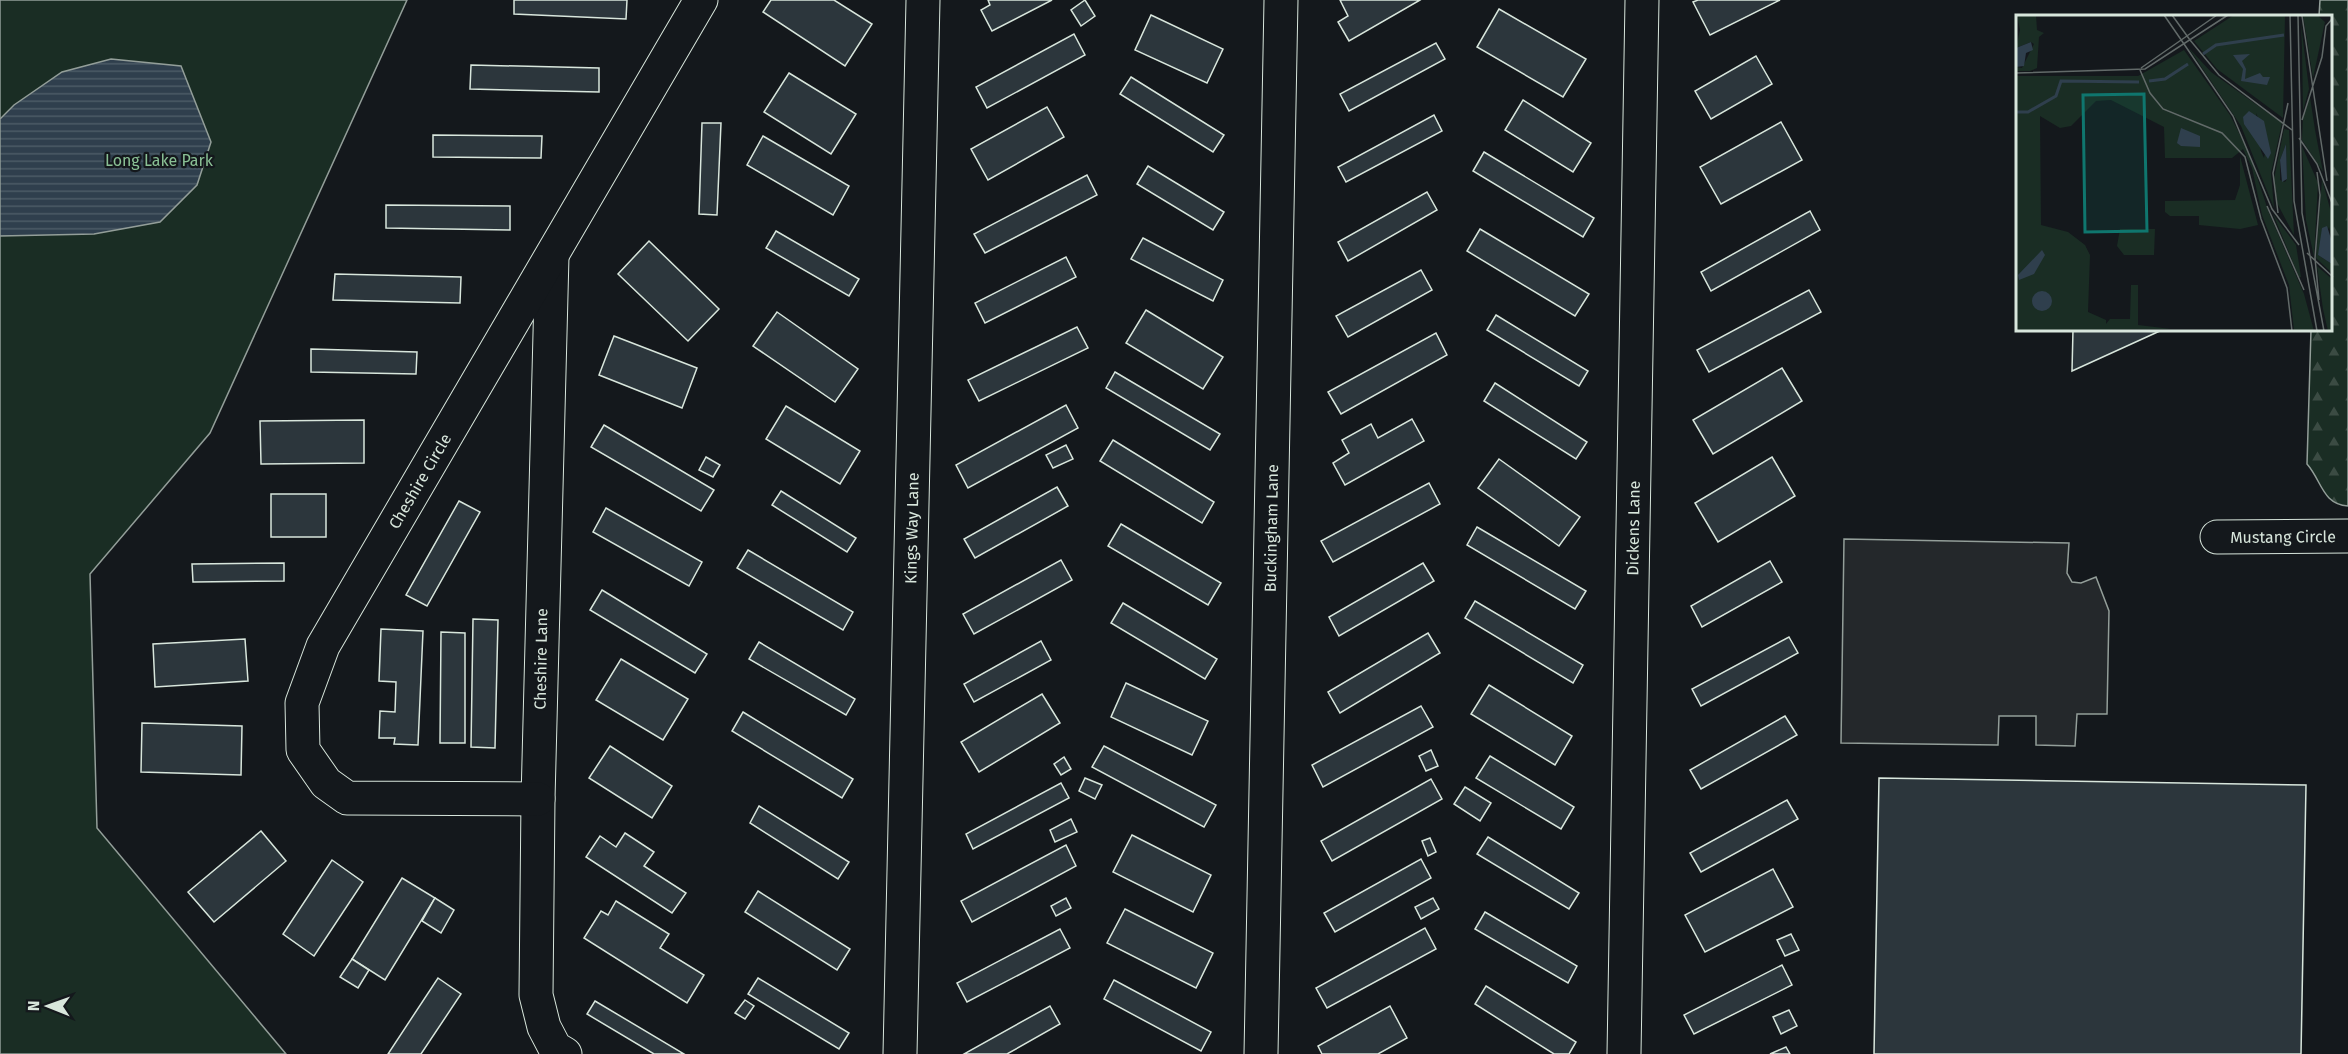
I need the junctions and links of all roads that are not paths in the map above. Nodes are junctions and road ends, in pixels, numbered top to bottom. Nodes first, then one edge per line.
1 (701, 0) edge
2 (923, 0) edge
3 (1281, 0) edge
4 (1642, 0) edge
5 (552, 255) junction
6 (2348, 536) edge
7 (2217, 537) dead end
8 (538, 799) junction
9 (565, 1054) edge
10 (900, 1054) edge
11 (1261, 1054) edge
12 (1623, 1054) edge

1 - 5 street, Cheshire Circle
2 - 10 street, Kings Way Lane
3 - 11 street, Buckingham Lane
4 - 12 street, Dickens Lane
5 - 8 street, Cheshire Lane
5 - 8 street, Cheshire Circle
6 - 7 street, Mustang Circle
8 - 9 street, Cheshire Lane

